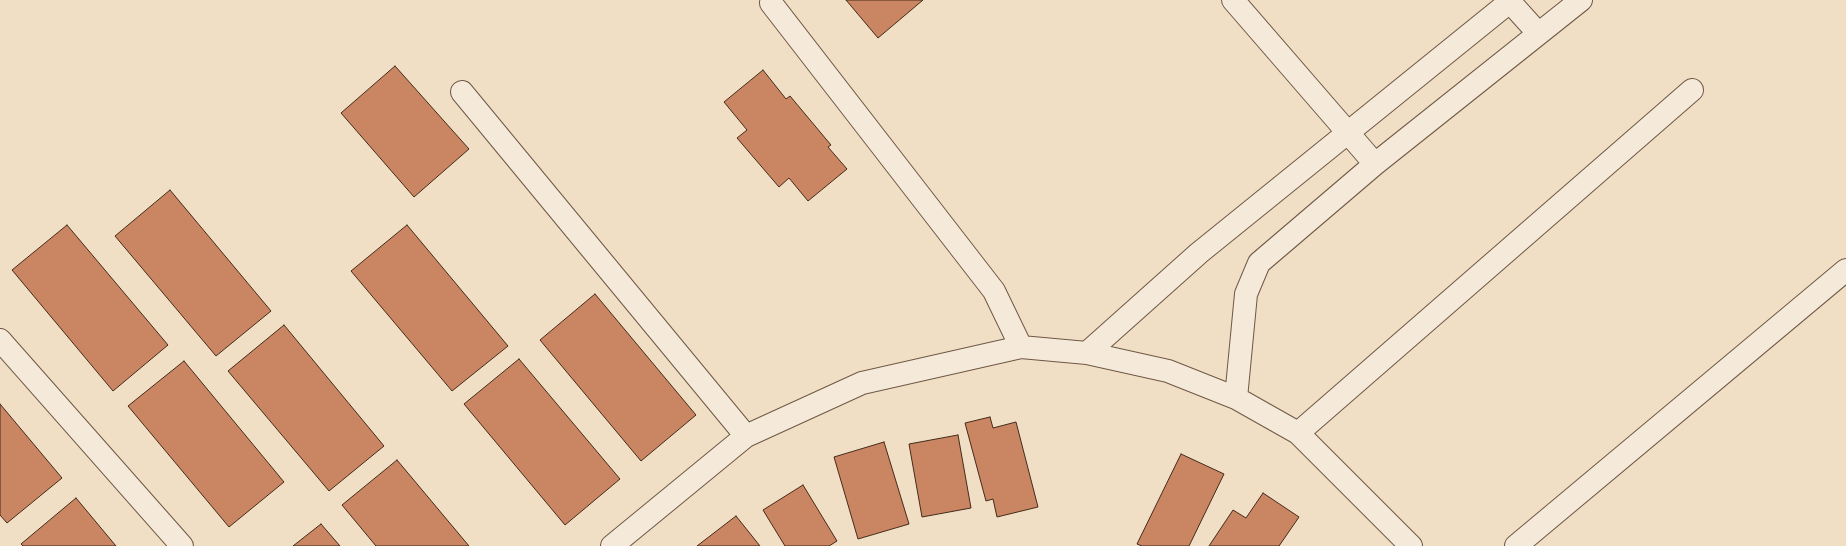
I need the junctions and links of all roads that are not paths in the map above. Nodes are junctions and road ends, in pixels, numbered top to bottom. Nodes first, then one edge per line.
1 (1233, 0) edge
2 (1581, 0) edge
3 (1511, 1) edge
4 (772, 3) dead end
5 (1538, 33) junction
6 (1692, 90) dead end
7 (462, 92) dead end
8 (1349, 133) junction
9 (1375, 164) junction
10 (1846, 270) edge
11 (0, 340) edge
12 (1021, 347) junction
13 (1087, 353) junction
14 (1236, 398) junction
15 (1298, 433) junction
16 (746, 436) junction
17 (182, 546) edge
18 (612, 546) edge
19 (1411, 546) edge
20 (1516, 546) edge

1 - 8 street
2 - 5 street
3 - 5 street
3 - 8 street
4 - 12 street
5 - 9 street
6 - 15 street
7 - 16 street
8 - 9 street
8 - 13 street
9 - 14 street
10 - 20 street
11 - 17 street
12 - 13 street
12 - 16 street
13 - 14 street
14 - 15 street
15 - 19 street
16 - 18 street

